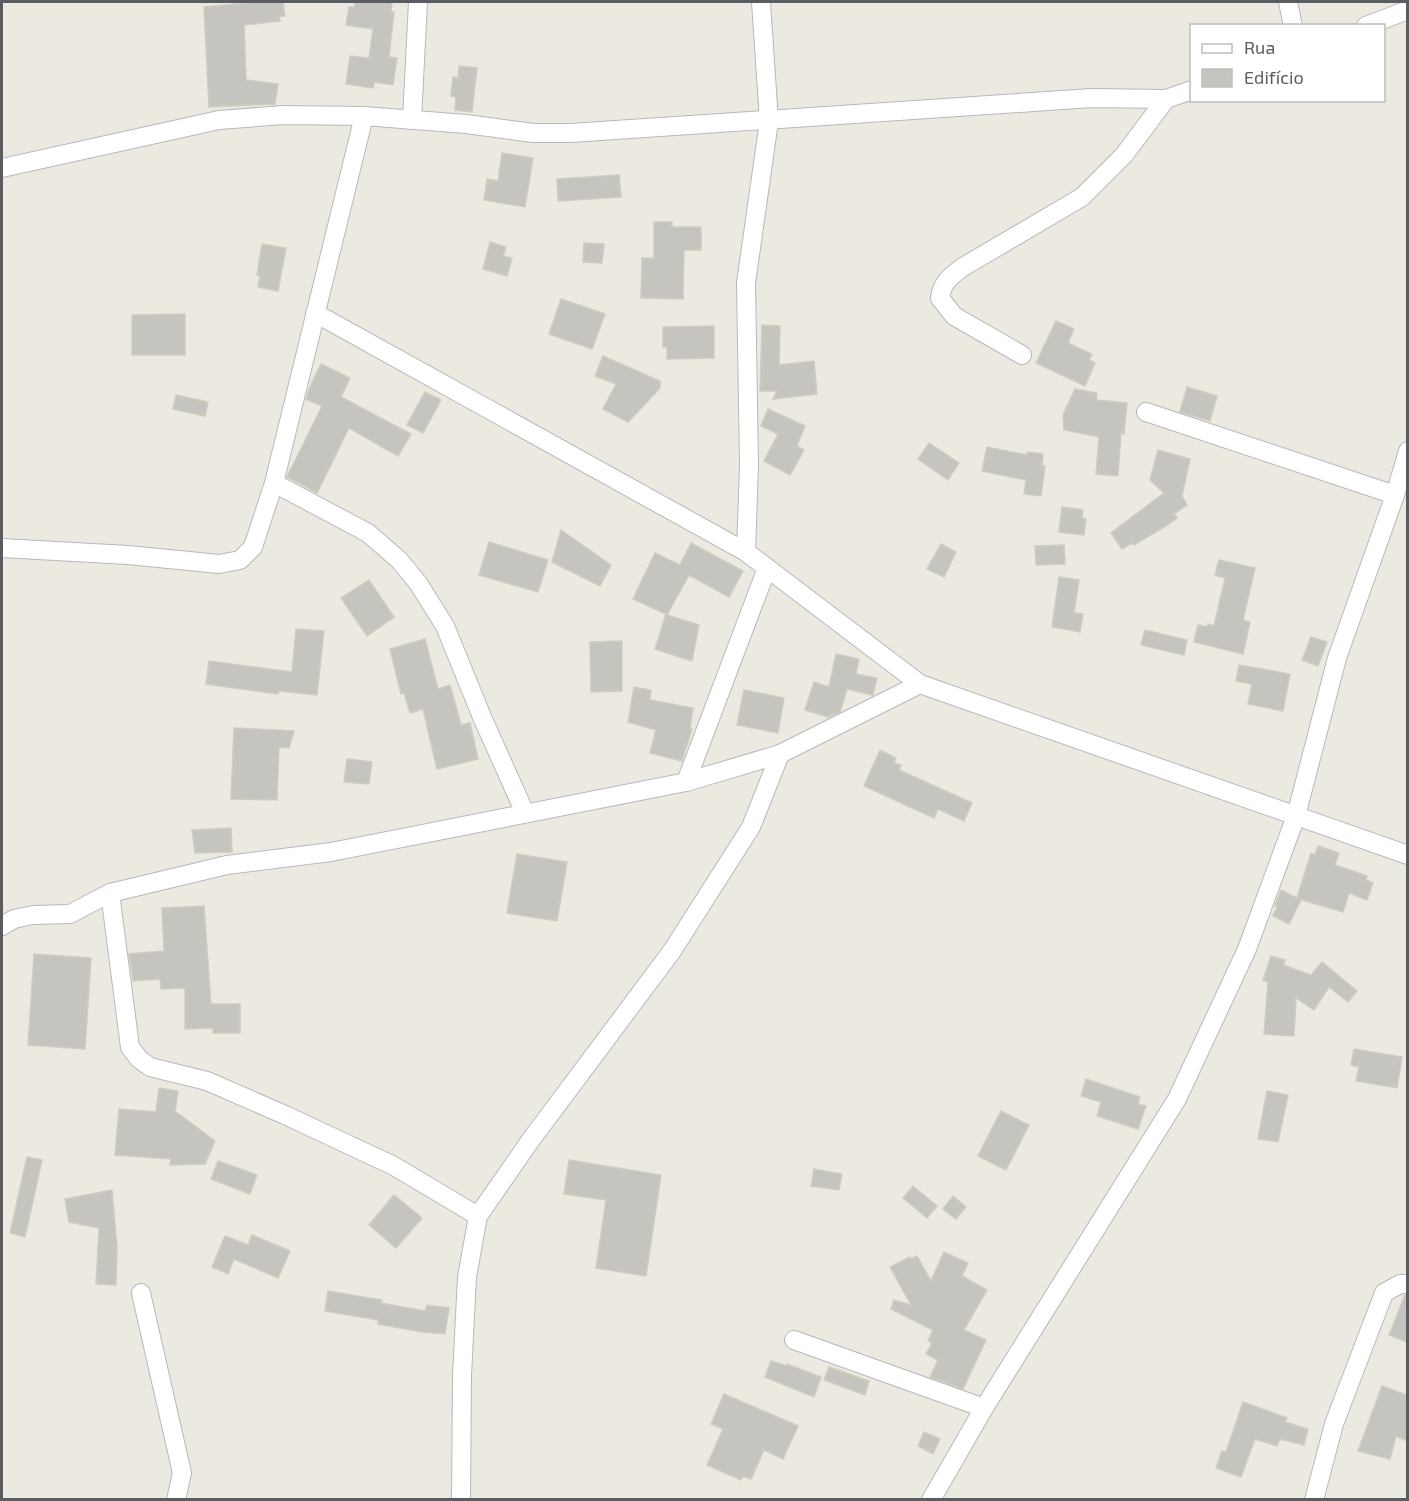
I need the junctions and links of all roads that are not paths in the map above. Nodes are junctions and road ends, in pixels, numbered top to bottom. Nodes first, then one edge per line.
1 (418, 2) edge
2 (761, 2) edge
3 (1288, 2) edge
4 (1407, 10) edge
5 (1293, 24) edge
6 (1371, 24) edge
7 (1190, 90) edge
8 (1166, 99) junction
9 (364, 116) junction
10 (412, 120) junction
11 (769, 121) junction
12 (2, 168) edge
13 (315, 313) junction
14 (1022, 355) dead end
15 (1146, 412) dead end
16 (1407, 451) edge
17 (274, 483) junction
18 (1395, 495) junction
19 (2, 548) edge
20 (746, 552) junction
21 (767, 568) junction
22 (920, 684) junction
23 (780, 754) junction
24 (686, 782) junction
25 (525, 813) junction
26 (1296, 816) junction
27 (1407, 855) edge
28 (110, 893) junction
29 (2, 926) edge
30 (478, 1216) junction
31 (1407, 1284) edge
32 (141, 1293) dead end
33 (794, 1340) dead end
34 (984, 1408) junction
35 (176, 1500) edge
36 (461, 1500) edge
37 (931, 1500) edge
38 (1314, 1500) edge

1 - 10 street
2 - 11 street
3 - 5 street
4 - 6 street
7 - 8 street
8 - 11 street
8 - 14 street
9 - 10 street
9 - 12 street
9 - 13 street
10 - 11 street
11 - 20 street
13 - 17 street
13 - 20 street
15 - 18 street
16 - 18 street
17 - 19 street
17 - 25 street
18 - 26 street
20 - 21 street
21 - 22 street
21 - 24 street
22 - 23 street
22 - 26 street
23 - 24 street
23 - 30 street
24 - 25 street
25 - 28 street
26 - 27 street
26 - 34 street
28 - 29 street
28 - 30 street
30 - 36 street
31 - 38 street
32 - 35 street
33 - 34 street
34 - 37 street

